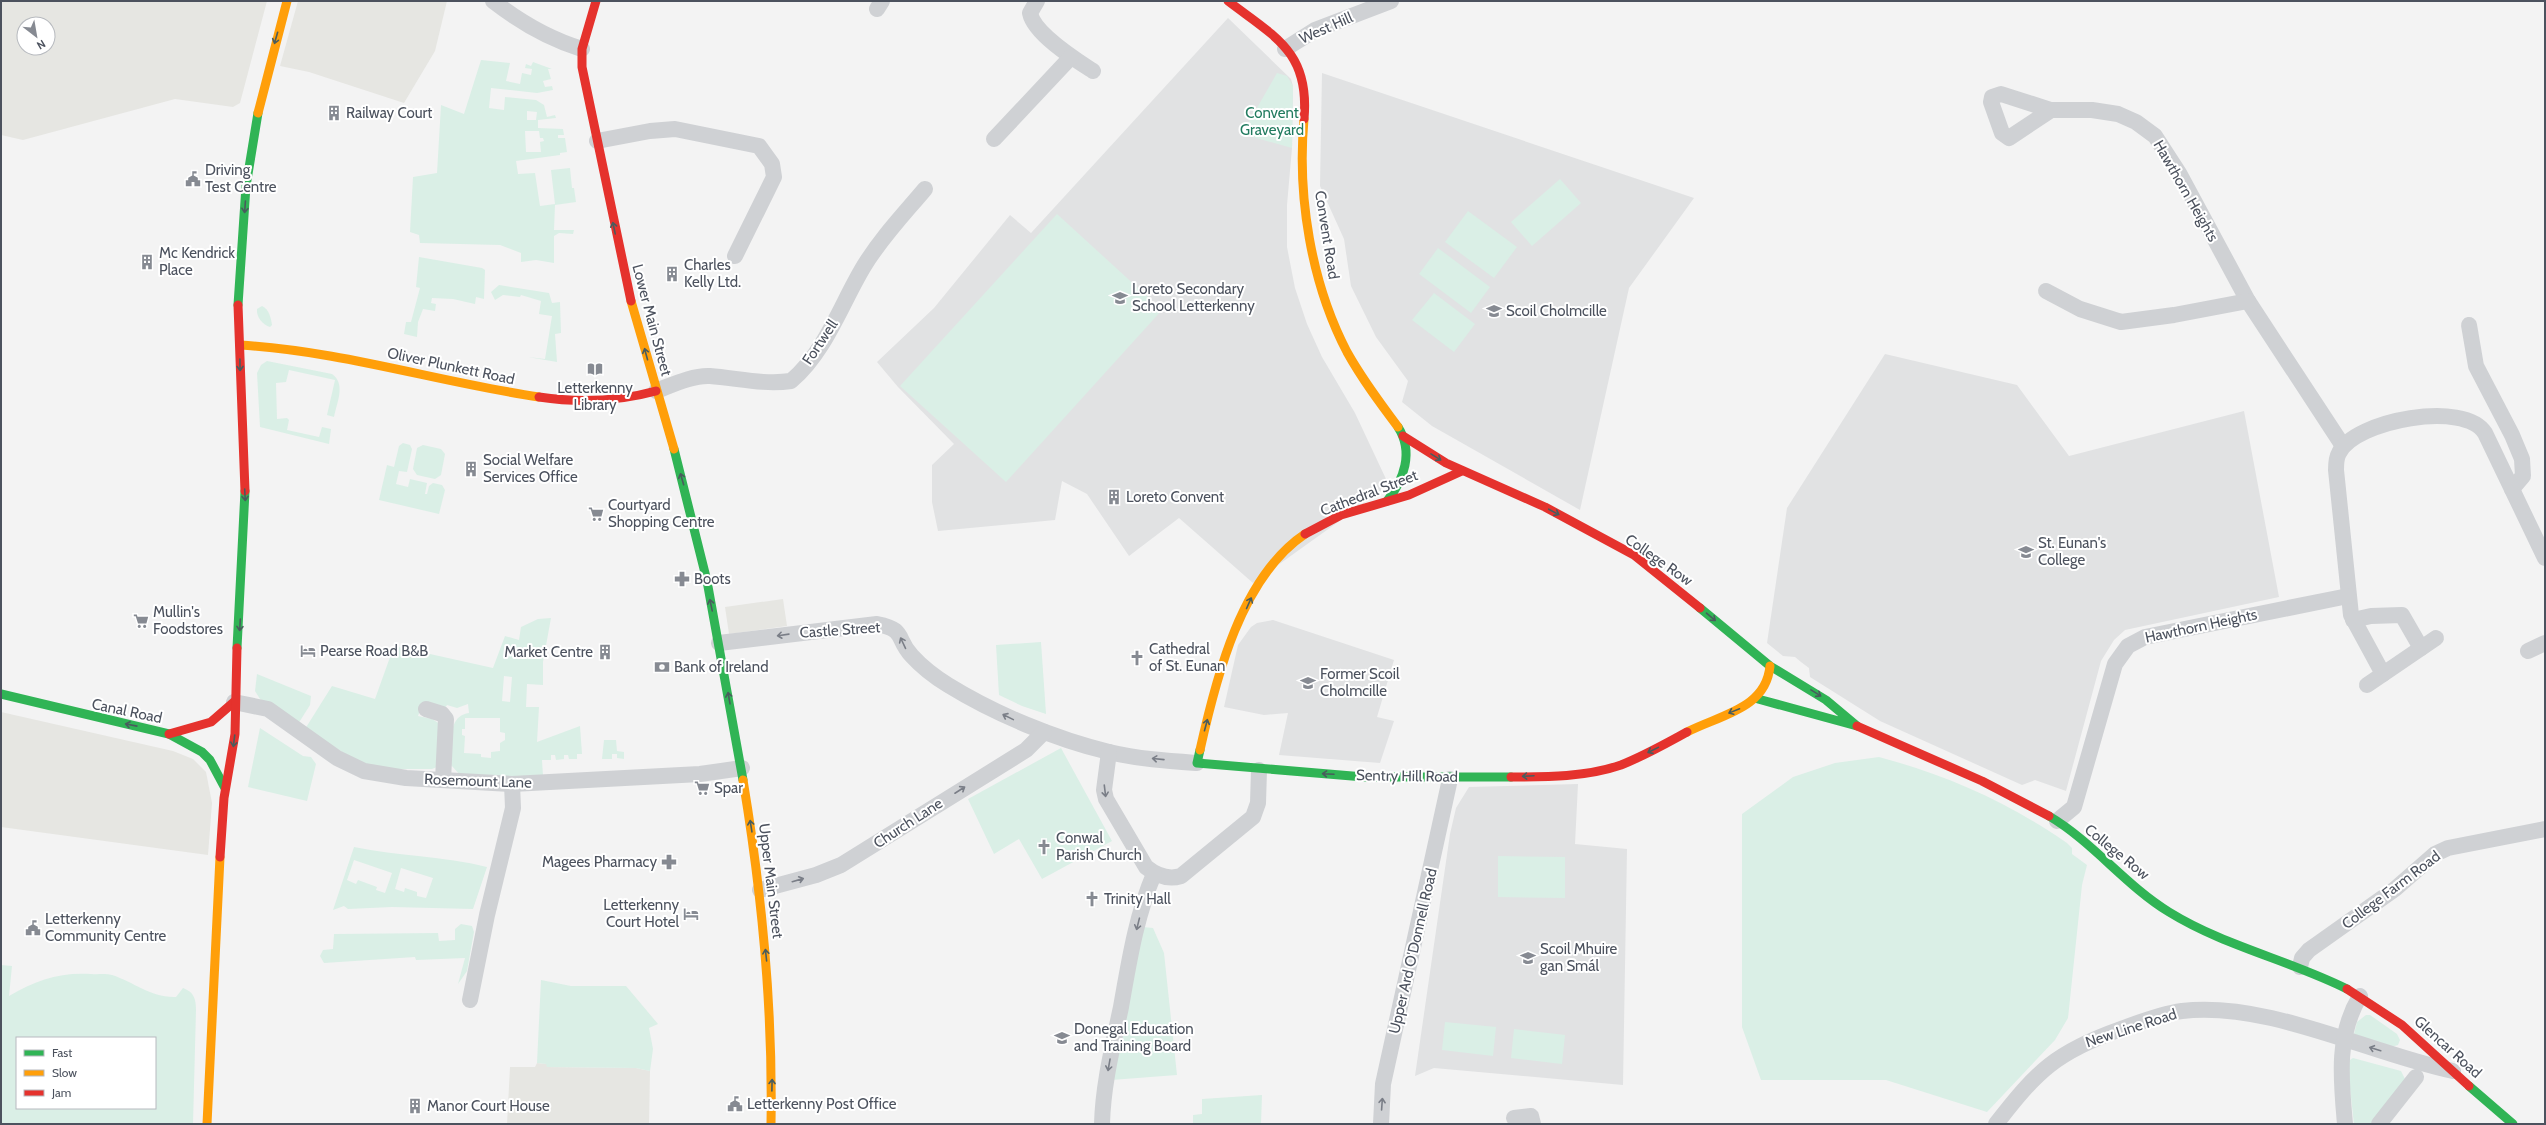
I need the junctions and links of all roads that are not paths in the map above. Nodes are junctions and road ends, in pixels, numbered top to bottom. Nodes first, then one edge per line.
1 (287, 1) edge
2 (493, 1) edge
3 (596, 1) edge
4 (1037, 1) edge
5 (1228, 1) edge
6 (1391, 1) edge
7 (582, 49) junction
8 (1285, 49) junction
9 (1071, 57) junction
10 (1093, 72) dead end
11 (2051, 110) dead end
12 (994, 139) dead end
13 (596, 141) junction
14 (925, 189) dead end
15 (735, 256) dead end
16 (2046, 291) dead end
17 (2248, 301) junction
18 (2469, 325) dead end
19 (240, 345) junction
20 (656, 391) junction
21 (1403, 436) junction
22 (2343, 446) junction
23 (1462, 470) junction
24 (2512, 489) junction
25 (1387, 501) junction
26 (2545, 558) edge
27 (2348, 596) junction
28 (2353, 620) junction
29 (2436, 638) dead end
30 (2545, 643) edge
31 (719, 644) junction
32 (2421, 648) junction
33 (2528, 651) dead end
34 (1770, 666) junction
35 (2383, 674) junction
36 (2366, 685) dead end
37 (1, 694) edge
38 (1758, 699) junction
39 (234, 702) junction
40 (426, 709) dead end
41 (1857, 726) junction
42 (1044, 732) junction
43 (169, 734) junction
44 (1109, 752) junction
45 (1196, 763) junction
46 (742, 768) junction
47 (1259, 770) junction
48 (1450, 779) junction
49 (443, 780) junction
50 (512, 784) junction
51 (225, 788) junction
52 (2057, 821) junction
53 (2545, 829) edge
54 (1154, 874) junction
55 (760, 890) junction
56 (2300, 967) junction
57 (2360, 996) junction
58 (470, 1000) dead end
59 (2415, 1035) junction
60 (2343, 1040) junction
61 (2404, 1058) junction
62 (2453, 1071) junction
63 (2416, 1077) dead end
64 (1514, 1118) dead end
65 (2511, 1123) edge
66 (208, 1124) edge
67 (771, 1124) edge
68 (1102, 1124) edge
69 (1381, 1124) edge
70 (1533, 1124) edge
71 (1996, 1124) edge
72 (2345, 1124) edge
73 (2379, 1124) edge

1 -> 19 street
2 - 7 street
3 - 7 street, Lower Main Street
4 - 9 street
5 - 8 street, Convent Road
6 - 8 street, West Hill
7 - 13 street, Lower Main Street
8 - 21 street, Convent Road
9 - 10 street
9 - 12 street
11 - 17 street, Hawthorn Heights
13 - 15 street
20 -> 13 street, Lower Main Street
14 - 20 street, Fortwell
16 - 17 street
17 - 22 street, Hawthorn Heights
18 - 24 street
19 - 20 street, Oliver Plunkett Road
19 -> 39 street
31 -> 20 street, Lower Main Street
21 -> 23 street, College Row
21 - 25 street
22 - 24 street
22 - 27 street
23 - 25 street, Cathedral Street
23 -> 34 street, College Row
24 - 26 street
45 -> 25 street, Cathedral Street
27 - 28 street
27 - 52 street, Hawthorn Heights
28 - 32 street
28 - 35 street
29 - 32 street
30 - 33 street
42 -> 31 street, Castle Street
46 -> 31 street, Upper Main Street
32 - 35 street
34 - 38 street
34 -> 41 street, College Row
35 - 36 street
43 -> 37 street, Canal Road
38 - 41 street, College Row
38 -> 48 street, Sentry Hill Road
39 - 43 street
39 - 49 street, Rosemount Lane
39 -> 51 street
40 - 49 street
41 - 52 street, College Row
42 - 44 street, Sentry Hill Road
55 -> 42 street, Church Lane
43 - 51 street, Canal Road
45 -> 44 street, Sentry Hill Road
44 -> 54 street
45 - 47 street, Sentry Hill Road
46 - 50 street, Rosemount Lane
55 -> 46 street, Upper Main Street
48 -> 47 street, Sentry Hill Road
47 - 54 street
69 -> 48 street, Upper Ard O'Donnell Road
49 - 50 street, Rosemount Lane
50 - 58 street
51 - 66 street
52 - 56 street, College Row
53 - 56 street, College Farm Road
54 -> 68 street
67 -> 55 street, Upper Main Street
56 - 57 street, College Row
57 - 59 street, Glencar Road
57 - 60 street
59 - 61 street
59 - 62 street, Glencar Road
61 -> 60 street, New Line Road
60 - 71 street, New Line Road
60 - 72 street
61 - 62 street, New Line Road
62 - 65 street, Glencar Road
63 - 73 street
64 - 70 street

